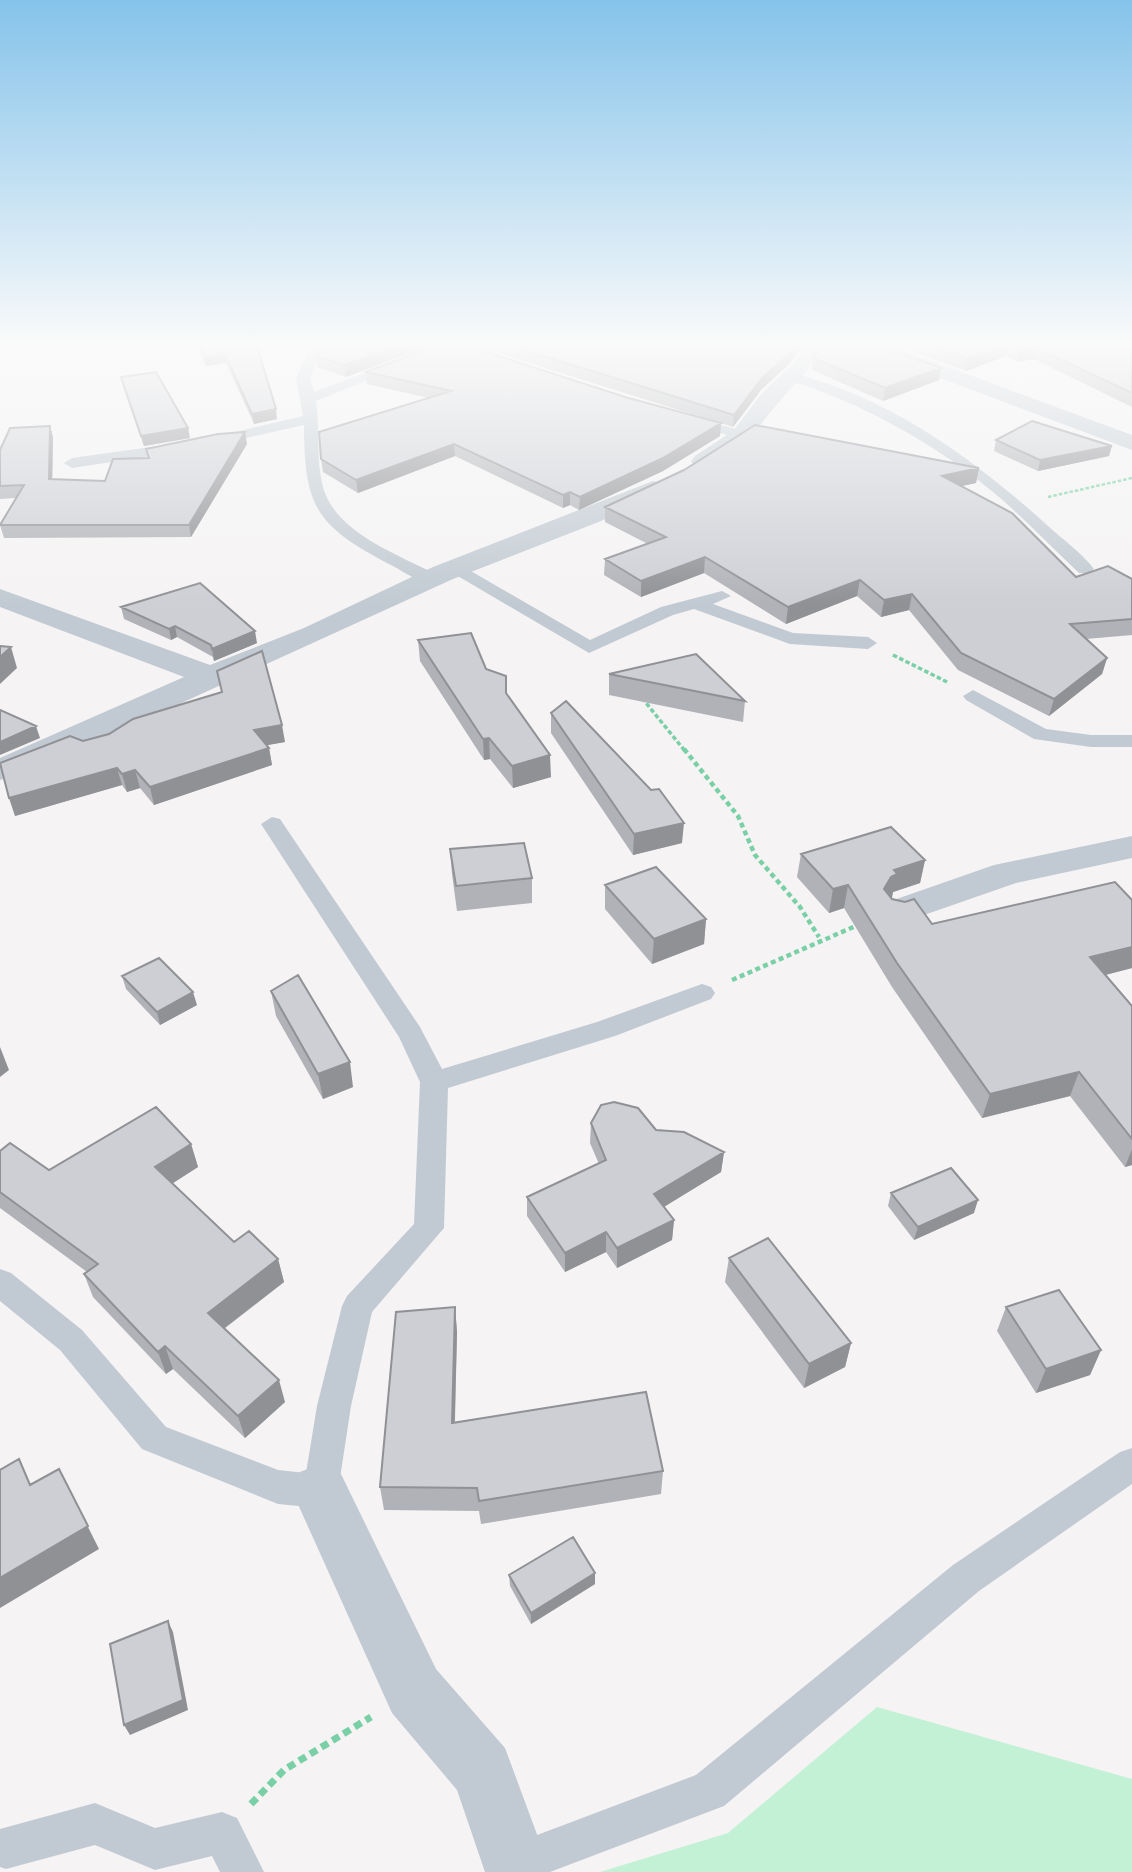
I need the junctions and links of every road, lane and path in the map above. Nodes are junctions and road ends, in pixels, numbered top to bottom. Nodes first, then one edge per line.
1 (260, 430) edge
2 (311, 430) edge
3 (725, 430) edge
4 (746, 430) edge
5 (911, 430) edge
6 (1098, 430) edge
7 (742, 435) junction
8 (1132, 443) edge
9 (72, 463) dead end
10 (1132, 478) edge
11 (1019, 506) junction
12 (457, 568) junction
13 (1085, 569) dead end
14 (431, 579) junction
15 (722, 596) dead end
16 (0, 597) edge
17 (695, 603) junction
18 (868, 643) joint
19 (210, 676) junction
20 (973, 696) joint
21 (641, 698) edge
22 (1132, 741) edge
23 (0, 770) edge
24 (272, 824) dead end
25 (1132, 847) edge
26 (901, 911) joint
27 (819, 937) junction
28 (702, 993) joint
29 (434, 1082) junction
30 (0, 1282) edge
31 (1132, 1464) edge
32 (320, 1491) junction
33 (414, 1691) junction
34 (222, 1833) junction
35 (6, 1847) dead end
36 (512, 1868) edge
37 (243, 1872) edge

1 - 9 lane
2 - 14 lane
3 - 7 lane
4 - 7 street
5 - 11 lane
6 - 8 street
7 - 12 street
10 - 11 path
11 - 13 lane
12 - 14 street
12 - 17 lane
14 - 19 street
15 - 17 lane
16 - 19 street
17 - 18 lane
18 - 20 path
19 - 23 street
20 - 22 lane
21 - 27 path
24 - 29 lane
25 - 26 street
26 - 27 path
27 - 28 path
28 - 29 lane
29 - 32 lane
30 - 32 lane
31 - 36 lane
32 - 33 street
33 - 34 path
33 - 36 street
34 - 35 lane
34 - 37 lane

